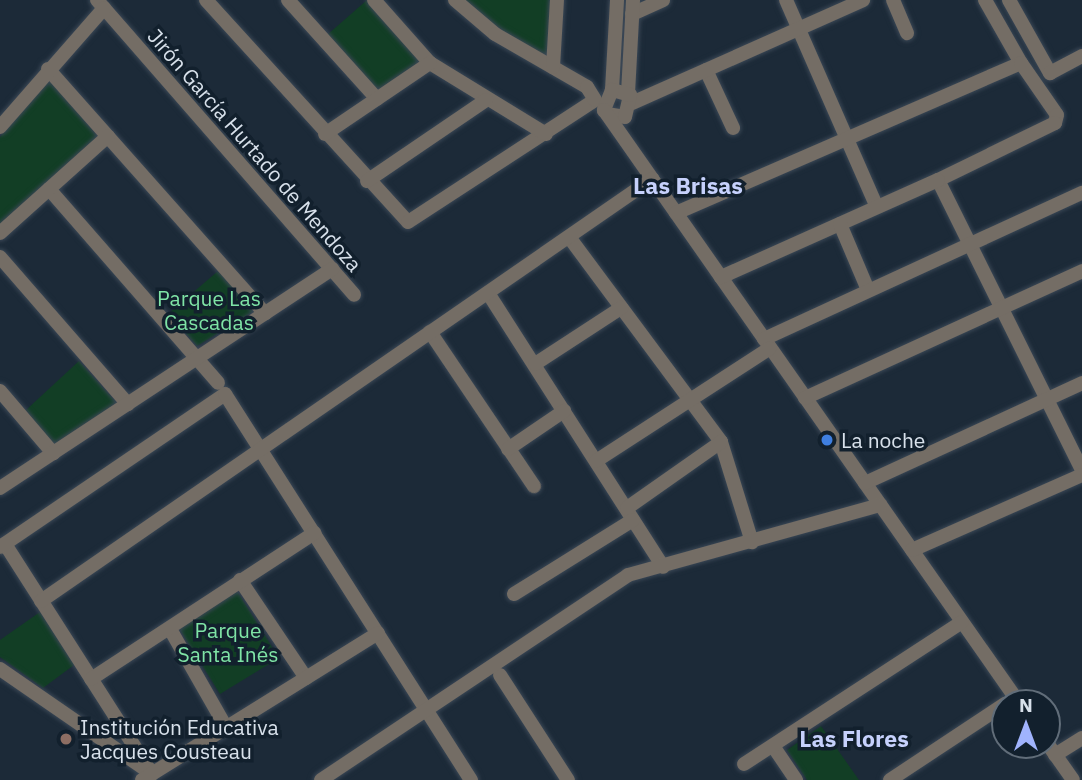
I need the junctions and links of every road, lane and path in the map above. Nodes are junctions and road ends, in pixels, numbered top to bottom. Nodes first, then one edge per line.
1 (206, 0) edge
2 (288, 0) edge
3 (374, 0) edge
4 (455, 0) edge
5 (557, 0) edge
6 (617, 0) edge
7 (663, 0) edge
8 (786, 0) edge
9 (863, 0) edge
10 (893, 0) edge
11 (985, 0) edge
12 (1009, 0) edge
13 (101, 4) edge
14 (633, 7) edge
15 (798, 28) junction
16 (907, 33) dead end
17 (1082, 56) edge
18 (430, 63) junction
19 (1021, 63) junction
20 (553, 67) junction
21 (48, 69) junction
22 (706, 70) junction
23 (377, 99) junction
24 (486, 100) junction
25 (604, 101) junction
26 (629, 104) junction
27 (0, 127) edge
28 (733, 128) dead end
29 (326, 134) junction
30 (546, 134) junction
31 (108, 136) junction
32 (846, 138) junction
33 (625, 141) junction
34 (652, 179) junction
35 (937, 180) junction
36 (367, 181) junction
37 (49, 189) junction
38 (1082, 193) edge
39 (877, 207) junction
40 (676, 214) junction
41 (840, 224) junction
42 (0, 233) edge
43 (569, 237) junction
44 (970, 243) junction
45 (0, 257) edge
46 (332, 269) junction
47 (1082, 271) edge
48 (721, 277) junction
49 (868, 290) junction
50 (488, 293) junction
51 (354, 296) dead end
52 (621, 308) junction
53 (1002, 308) junction
54 (265, 313) junction
55 (430, 332) junction
56 (767, 343) junction
57 (197, 358) junction
58 (535, 364) junction
59 (218, 383) dead end
60 (1082, 383) edge
61 (0, 391) edge
62 (806, 398) junction
63 (1045, 399) junction
64 (689, 400) junction
65 (128, 404) junction
66 (564, 411) junction
67 (721, 442) junction
68 (261, 449) junction
69 (508, 449) junction
70 (52, 453) junction
71 (596, 461) junction
72 (1082, 473) edge
73 (864, 483) junction
74 (534, 486) dead end
75 (0, 488) edge
76 (880, 505) junction
77 (630, 514) junction
78 (314, 533) junction
79 (752, 542) junction
80 (2, 545) edge
81 (912, 550) junction
82 (663, 567) junction
83 (240, 580) junction
84 (514, 594) dead end
85 (41, 601) junction
86 (962, 622) junction
87 (170, 629) junction
88 (378, 633) junction
89 (0, 669) edge
90 (500, 676) dead end
91 (306, 678) junction
92 (91, 679) junction
93 (1003, 689) edge
94 (425, 708) junction
95 (991, 715) edge
96 (226, 727) junction
97 (1082, 738) edge
98 (1061, 745) edge
99 (773, 746) junction
100 (1058, 759) edge
101 (744, 764) dead end
102 (147, 777) edge
103 (321, 780) edge
104 (471, 780) edge
105 (568, 780) edge
106 (796, 780) edge
107 (890, 780) edge
108 (1073, 780) edge

1 - 29 street
2 - 23 street
3 - 18 street
4 - 20 street
5 - 20 street
6 - 25 street
7 - 14 street
8 - 15 street
9 - 15 street
10 - 16 street
11 - 19 street
12 - 17 street
13 - 21 street
13 - 46 street, Jirón García Hurtado de Mendoza
14 - 26 street
15 - 22 street
15 - 32 street
18 - 23 street
18 - 24 street
19 - 32 street
19 - 35 street
20 - 25 street
21 - 27 street
21 - 31 street
22 - 26 street
22 - 28 street
23 - 29 street
24 - 30 street
24 - 36 street
25 - 26 street
25 - 26 street
25 - 30 street
25 - 33 street
26 - 33 street
29 - 36 street
30 - 36 street
31 - 37 street
31 - 54 street
32 - 39 street
32 - 40 street
33 - 34 street
34 - 40 street
34 - 43 street
35 - 39 street
35 - 44 street
37 - 42 street
37 - 57 street
38 - 44 street
39 - 41 street
40 - 48 street
41 - 48 street
41 - 49 street
43 - 50 street
43 - 52 street
44 - 49 street
44 - 53 street
45 - 65 street
46 - 51 street, Jirón García Hurtado de Mendoza
46 - 54 street
47 - 53 street
48 - 56 street
49 - 56 street
50 - 55 street
50 - 58 street
52 - 58 street
52 - 64 street
53 - 62 street
53 - 63 street
54 - 57 street
55 - 68 street
55 - 69 street
56 - 62 street
56 - 64 street
57 - 59 street
57 - 65 street
58 - 66 street
60 - 63 street
61 - 70 street
62 - 73 street
63 - 72 street
63 - 73 street
64 - 67 street
64 - 71 street
65 - 70 street
66 - 69 street
66 - 71 street
67 - 77 street
67 - 79 street
68 - 78 street
68 - 80 street
68 - 85 street
69 - 74 street
70 - 75 street
71 - 77 street
72 - 81 street
73 - 76 street
76 - 79 street
76 - 81 street
77 - 82 street
77 - 84 street
78 - 83 street
78 - 88 street
79 - 82 street
80 - 85 street
81 - 86 street
82 - 94 street
83 - 87 street
83 - 91 street
85 - 92 street
86 - 93 street
86 - 99 street
87 - 92 street
87 - 96 street
88 - 91 street
88 - 94 street
89 - 102 street
90 - 105 street
91 - 96 street
92 - 102 street
94 - 103 street
94 - 104 street
95 - 107 street
96 - 102 street
97 - 98 street
99 - 101 street
99 - 106 street
100 - 108 street

